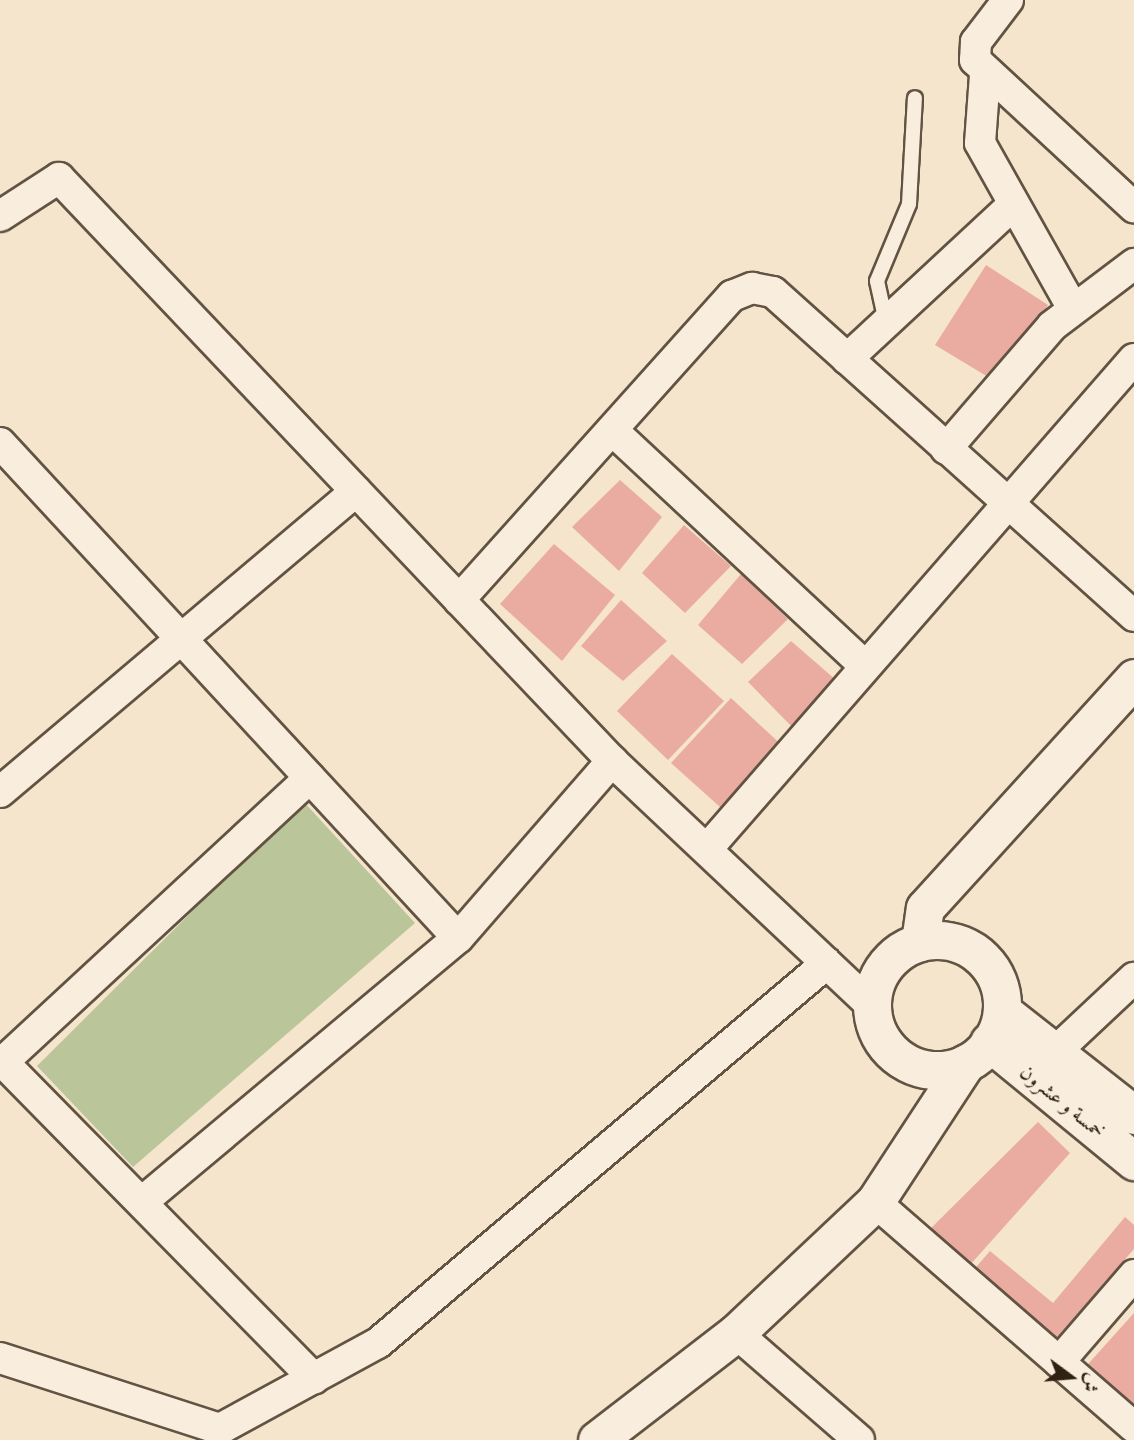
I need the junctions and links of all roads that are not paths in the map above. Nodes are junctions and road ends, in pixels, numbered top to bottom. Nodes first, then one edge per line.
1 (1008, 0) edge
2 (985, 75) junction
3 (915, 98) dead end
4 (1013, 205) junction
5 (1134, 207) edge
6 (0, 216) edge
7 (1134, 264) edge
8 (1073, 309) junction
9 (886, 322) junction
10 (846, 359) junction
11 (1134, 359) edge
12 (612, 430) junction
13 (946, 449) junction
14 (5, 455) edge
15 (356, 491) junction
16 (1008, 504) junction
17 (460, 600) junction
18 (1134, 616) edge
19 (183, 640) junction
20 (865, 666) junction
21 (1134, 678) edge
22 (612, 761) junction
23 (310, 778) junction
24 (0, 792) edge
25 (707, 849) junction
26 (458, 937) junction
27 (920, 942) junction
28 (827, 963) junction
29 (1134, 978) edge
30 (872, 1006) junction
31 (986, 1039) junction
32 (1054, 1053) junction
33 (1, 1060) edge
34 (1134, 1115) edge
35 (1134, 1161) edge
36 (142, 1202) junction
37 (875, 1202) junction
38 (1134, 1275) edge
39 (736, 1334) junction
40 (0, 1358) edge
41 (1059, 1362) junction
42 (314, 1378) junction
43 (1134, 1427) edge
44 (597, 1440) edge
45 (859, 1440) edge

1 - 2 street
2 - 4 street
2 - 5 street
3 - 9 lane
4 - 8 street
4 - 9 street
6 - 15 street
7 - 8 street
8 - 13 street
9 - 10 street
10 - 12 street
10 - 13 street
11 - 16 street
12 - 17 street
12 - 20 street
13 - 16 street
14 - 19 street
15 - 17 street
15 - 19 street
16 - 18 street
16 - 20 street
17 - 22 street
19 - 23 street
19 - 24 street
20 - 25 street
21 - 27 street
22 - 25 street
22 - 26 street
23 - 26 street
23 - 33 street
25 - 28 street
26 - 36 street
27 - 30 street
27 - 31 street
28 - 30 street
28 - 42 street
29 - 32 street
30 - 31 street
31 - 32 street, خمسة و عشرون
31 - 35 street, خمسة و عشرون
31 - 37 street
32 - 34 street, خمسة و عشرون
33 - 36 street
36 - 42 street
37 - 39 street
37 - 41 street
38 - 41 street
39 - 44 street
39 - 45 street
40 - 42 street
41 - 43 street

